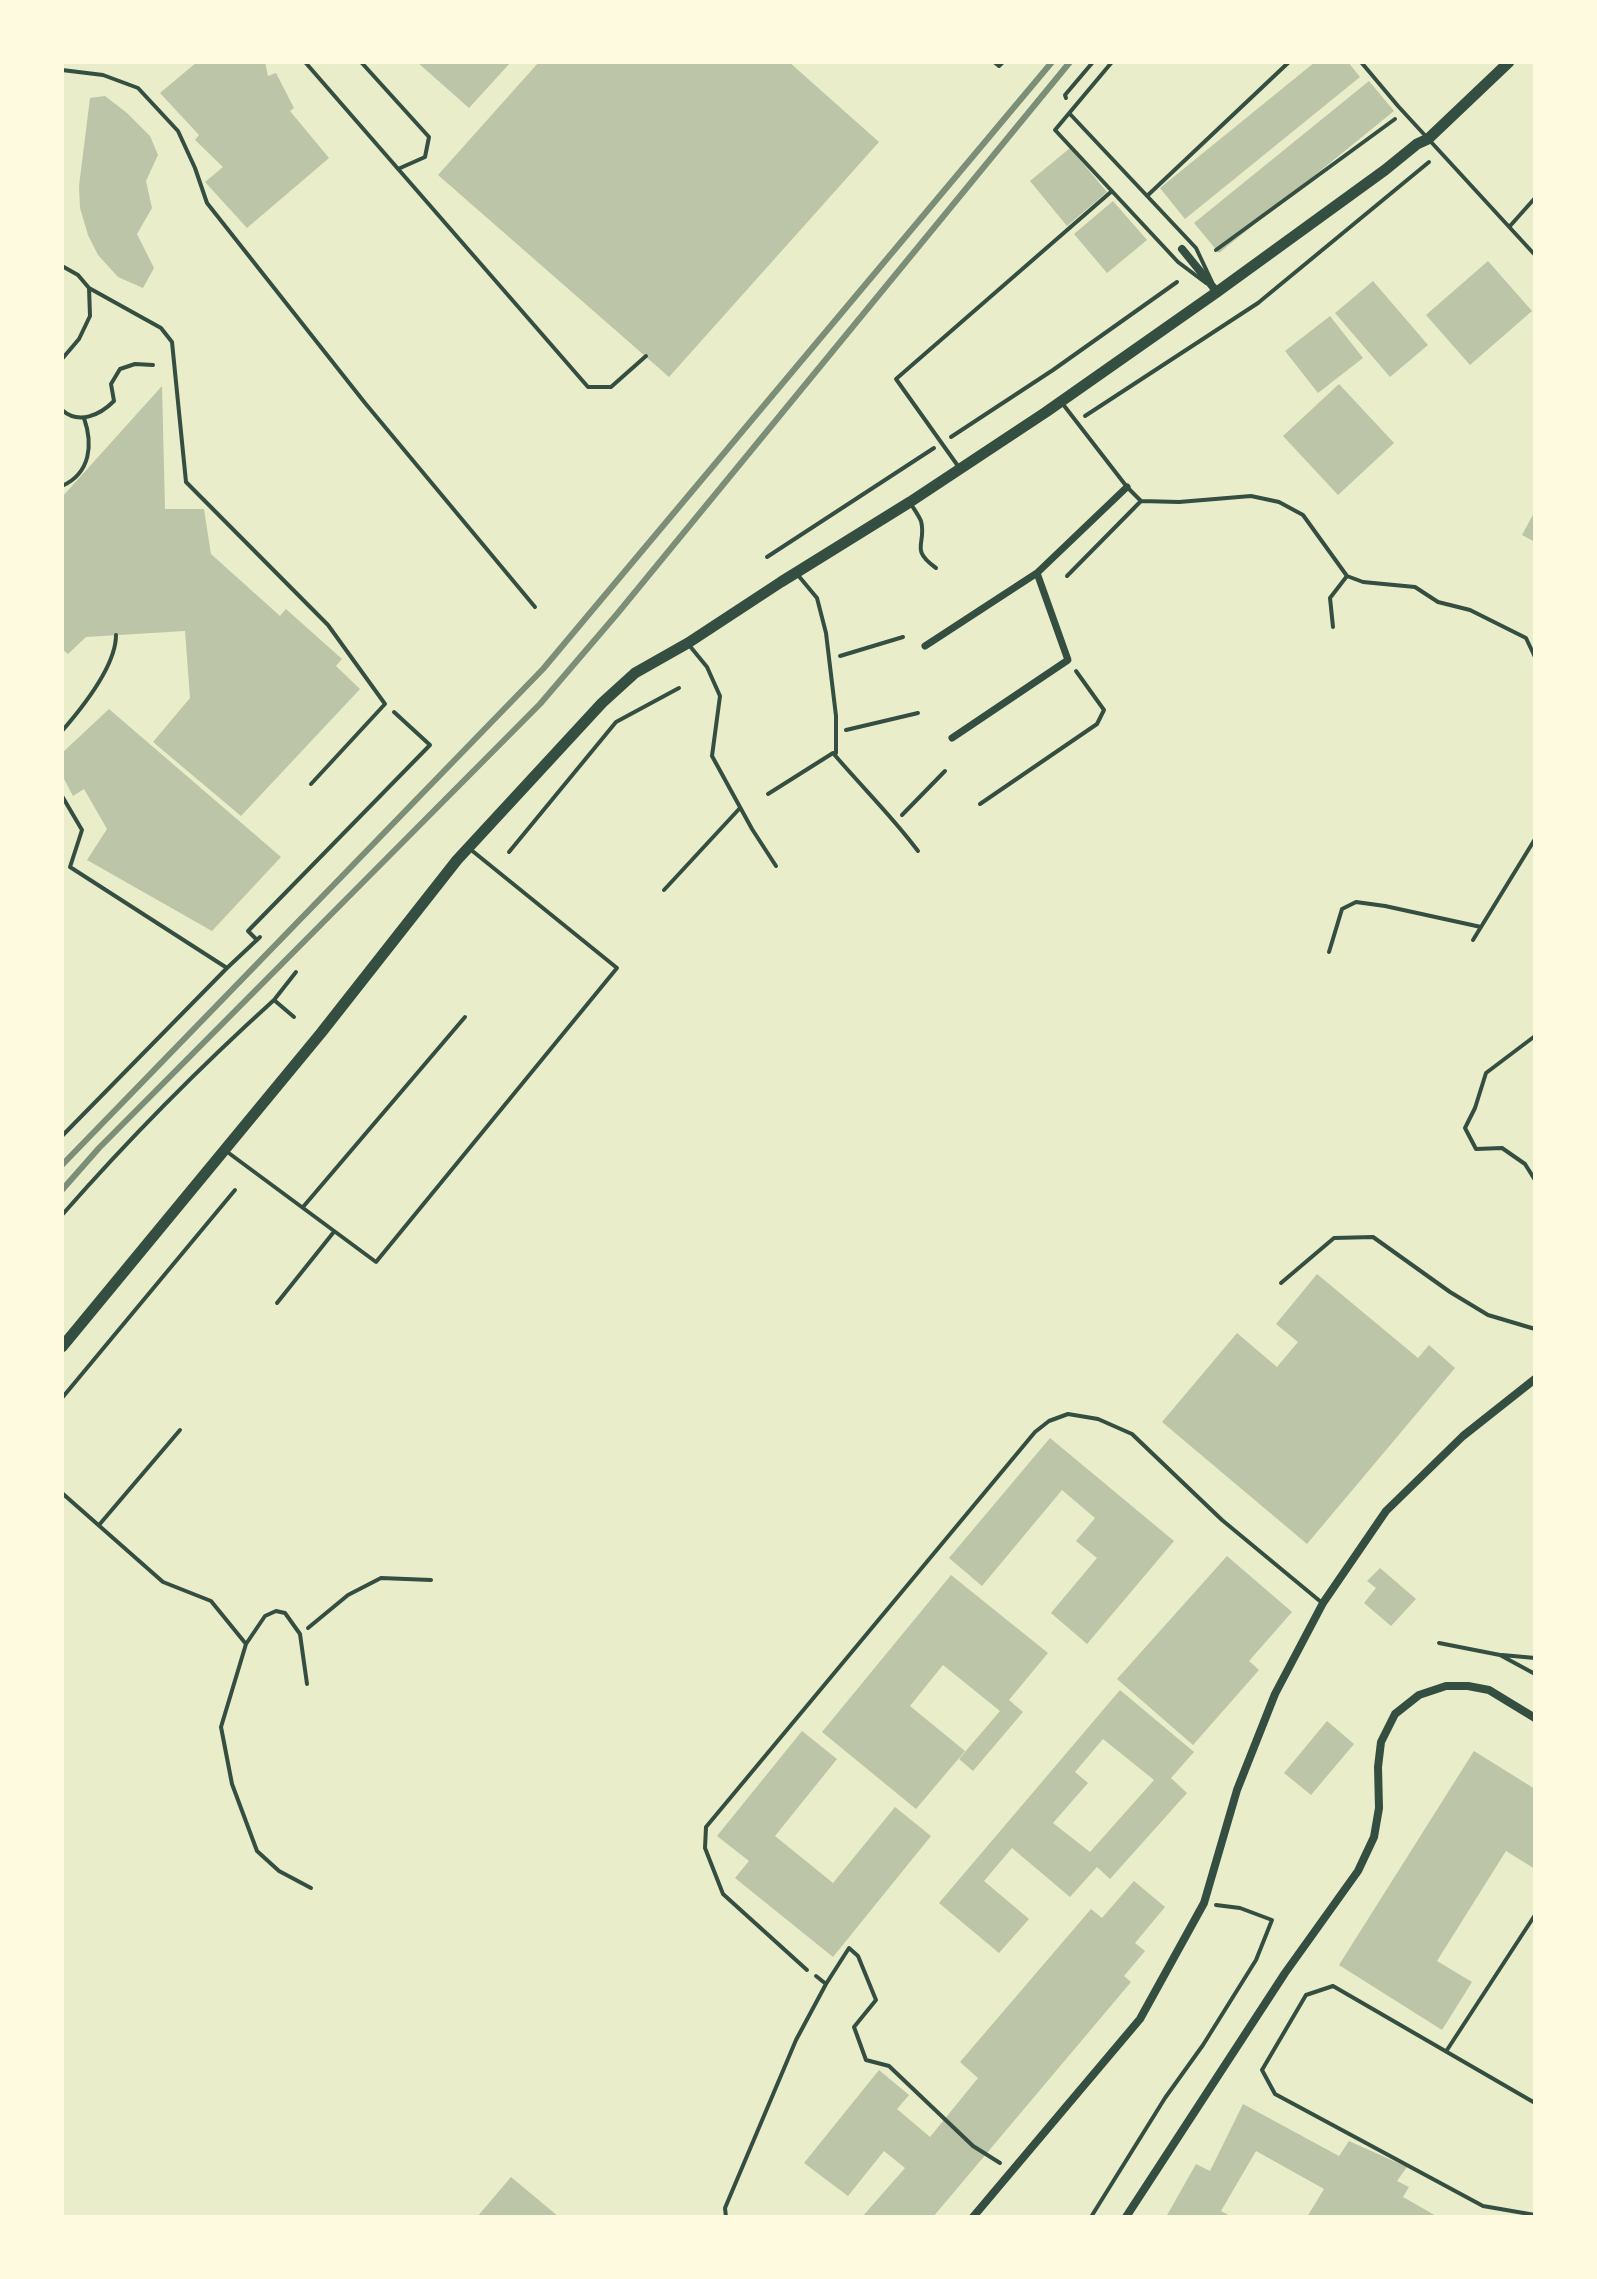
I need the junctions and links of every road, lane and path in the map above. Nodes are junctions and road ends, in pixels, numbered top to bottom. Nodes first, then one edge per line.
1 (305, 62) edge
2 (361, 62) edge
3 (994, 62) edge
4 (1003, 62) edge
5 (1093, 62) edge
6 (1112, 62) edge
7 (1289, 62) edge
8 (1361, 62) edge
9 (1509, 62) edge
10 (62, 70) edge
11 (1073, 86) dead end
12 (1070, 114) junction
13 (1400, 116) dead end
14 (1428, 139) junction
15 (1429, 162) dead end
16 (398, 169) junction
17 (1112, 191) junction
18 (1147, 196) junction
19 (1535, 198) edge
20 (1510, 227) junction
21 (1182, 249) dead end
22 (1216, 250) dead end
23 (1535, 255) edge
24 (62, 266) edge
25 (1177, 282) dead end
26 (89, 288) junction
27 (1217, 292) junction
28 (646, 356) dead end
29 (62, 359) edge
30 (153, 365) dead end
31 (1061, 401) junction
32 (62, 410) edge
33 (84, 418) junction
34 (1083, 418) dead end
35 (943, 442) junction
36 (959, 468) junction
37 (62, 486) edge
38 (1127, 487) junction
39 (1141, 501) junction
40 (910, 502) junction
41 (767, 557) dead end
42 (936, 568) dead end
43 (796, 572) junction
44 (1037, 573) junction
45 (1067, 576) dead end
46 (1347, 576) junction
47 (535, 607) dead end
48 (1333, 627) dead end
49 (116, 635) dead end
50 (903, 637) dead end
51 (688, 643) junction
52 (925, 646) dead end
53 (1535, 657) edge
54 (828, 659) junction
55 (1068, 660) junction
56 (679, 688) dead end
57 (385, 704) junction
58 (918, 713) dead end
59 (62, 731) edge
60 (835, 732) junction
61 (952, 738) dead end
62 (833, 753) junction
63 (945, 771) dead end
64 (311, 784) dead end
65 (768, 794) dead end
66 (62, 796) edge
67 (980, 804) dead end
68 (740, 808) junction
69 (895, 821) junction
70 (1535, 839) edge
71 (468, 848) junction
72 (918, 851) dead end
73 (509, 852) dead end
74 (776, 866) dead end
75 (664, 890) dead end
76 (1481, 927) junction
77 (1473, 940) dead end
78 (1329, 952) dead end
79 (227, 968) junction
80 (296, 972) dead end
81 (274, 1000) junction
82 (294, 1017) dead end
83 (465, 1017) dead end
84 (1535, 1036) edge
85 (62, 1136) edge
86 (224, 1149) junction
87 (1535, 1180) edge
88 (235, 1190) dead end
89 (303, 1207) junction
90 (62, 1215) edge
91 (334, 1232) junction
92 (1281, 1283) dead end
93 (277, 1303) dead end
94 (1535, 1329) edge
95 (62, 1347) edge
96 (1535, 1379) edge
97 (62, 1398) edge
98 (180, 1430) dead end
99 (62, 1493) edge
100 (99, 1525) junction
101 (431, 1580) dead end
102 (1323, 1603) junction
103 (300, 1634) junction
104 (1439, 1643) dead end
105 (246, 1644) junction
106 (1500, 1655) junction
107 (1535, 1658) edge
108 (1535, 1674) edge
109 (307, 1684) dead end
110 (1535, 1718) edge
111 (311, 1888) dead end
112 (1204, 1903) junction
113 (1535, 1915) edge
114 (807, 1970) joint
115 (826, 1984) junction
116 (1446, 2050) junction
117 (1535, 2103) edge
118 (1012, 2170) junction
119 (1534, 2216) edge
120 (726, 2217) edge
121 (973, 2217) edge
122 (1091, 2217) edge
123 (1126, 2217) edge

1 - 16 lane
2 - 16 lane
3 - 4 lane
5 - 11 path
6 - 12 lane
7 - 18 lane
8 - 14 lane
9 - 14 street
10 - 47 lane
12 - 17 lane
12 - 18 lane
13 - 22 path
14 - 20 lane
14 - 27 street
15 - 34 path
16 - 28 lane
17 - 27 lane
17 - 35 lane
18 - 27 lane
19 - 20 lane
20 - 23 lane
21 - 27 street
24 - 26 lane
25 - 35 path
26 - 29 lane
26 - 57 lane
27 - 31 street
30 - 33 lane
31 - 36 street
31 - 38 lane
32 - 33 lane
33 - 37 lane
35 - 36 lane
35 - 41 path
36 - 40 street
38 - 39 lane
38 - 44 street
39 - 45 lane
39 - 46 lane
40 - 42 lane
40 - 43 street
43 - 51 street
43 - 54 lane
44 - 52 street
44 - 55 street
46 - 48 lane
46 - 53 lane
49 - 59 path
50 - 54 path
51 - 68 lane
51 - 71 street
54 - 60 lane
55 - 61 street
55 - 67 path
56 - 73 path
57 - 64 lane
57 - 79 path
58 - 60 path
60 - 62 lane
62 - 65 lane
62 - 69 lane
63 - 69 path
66 - 79 path
68 - 74 lane
68 - 75 lane
69 - 72 lane
70 - 76 lane
71 - 86 street
71 - 91 lane
76 - 77 lane
76 - 78 lane
79 - 85 path
80 - 81 path
81 - 82 path
81 - 90 path
83 - 89 lane
84 - 87 path
86 - 89 lane
86 - 95 street
88 - 97 path
89 - 91 lane
91 - 93 lane
92 - 94 lane
96 - 102 street
98 - 100 lane
99 - 100 lane
100 - 105 lane
101 - 103 path
102 - 112 street
102 - 114 lane
103 - 105 lane
103 - 109 lane
104 - 106 path
105 - 111 lane
106 - 107 path
106 - 108 path
110 - 123 street
112 - 118 street
112 - 122 path
113 - 116 lane
114 - 115 path
115 - 118 path
115 - 120 path
116 - 117 lane
116 - 119 lane
118 - 121 street

